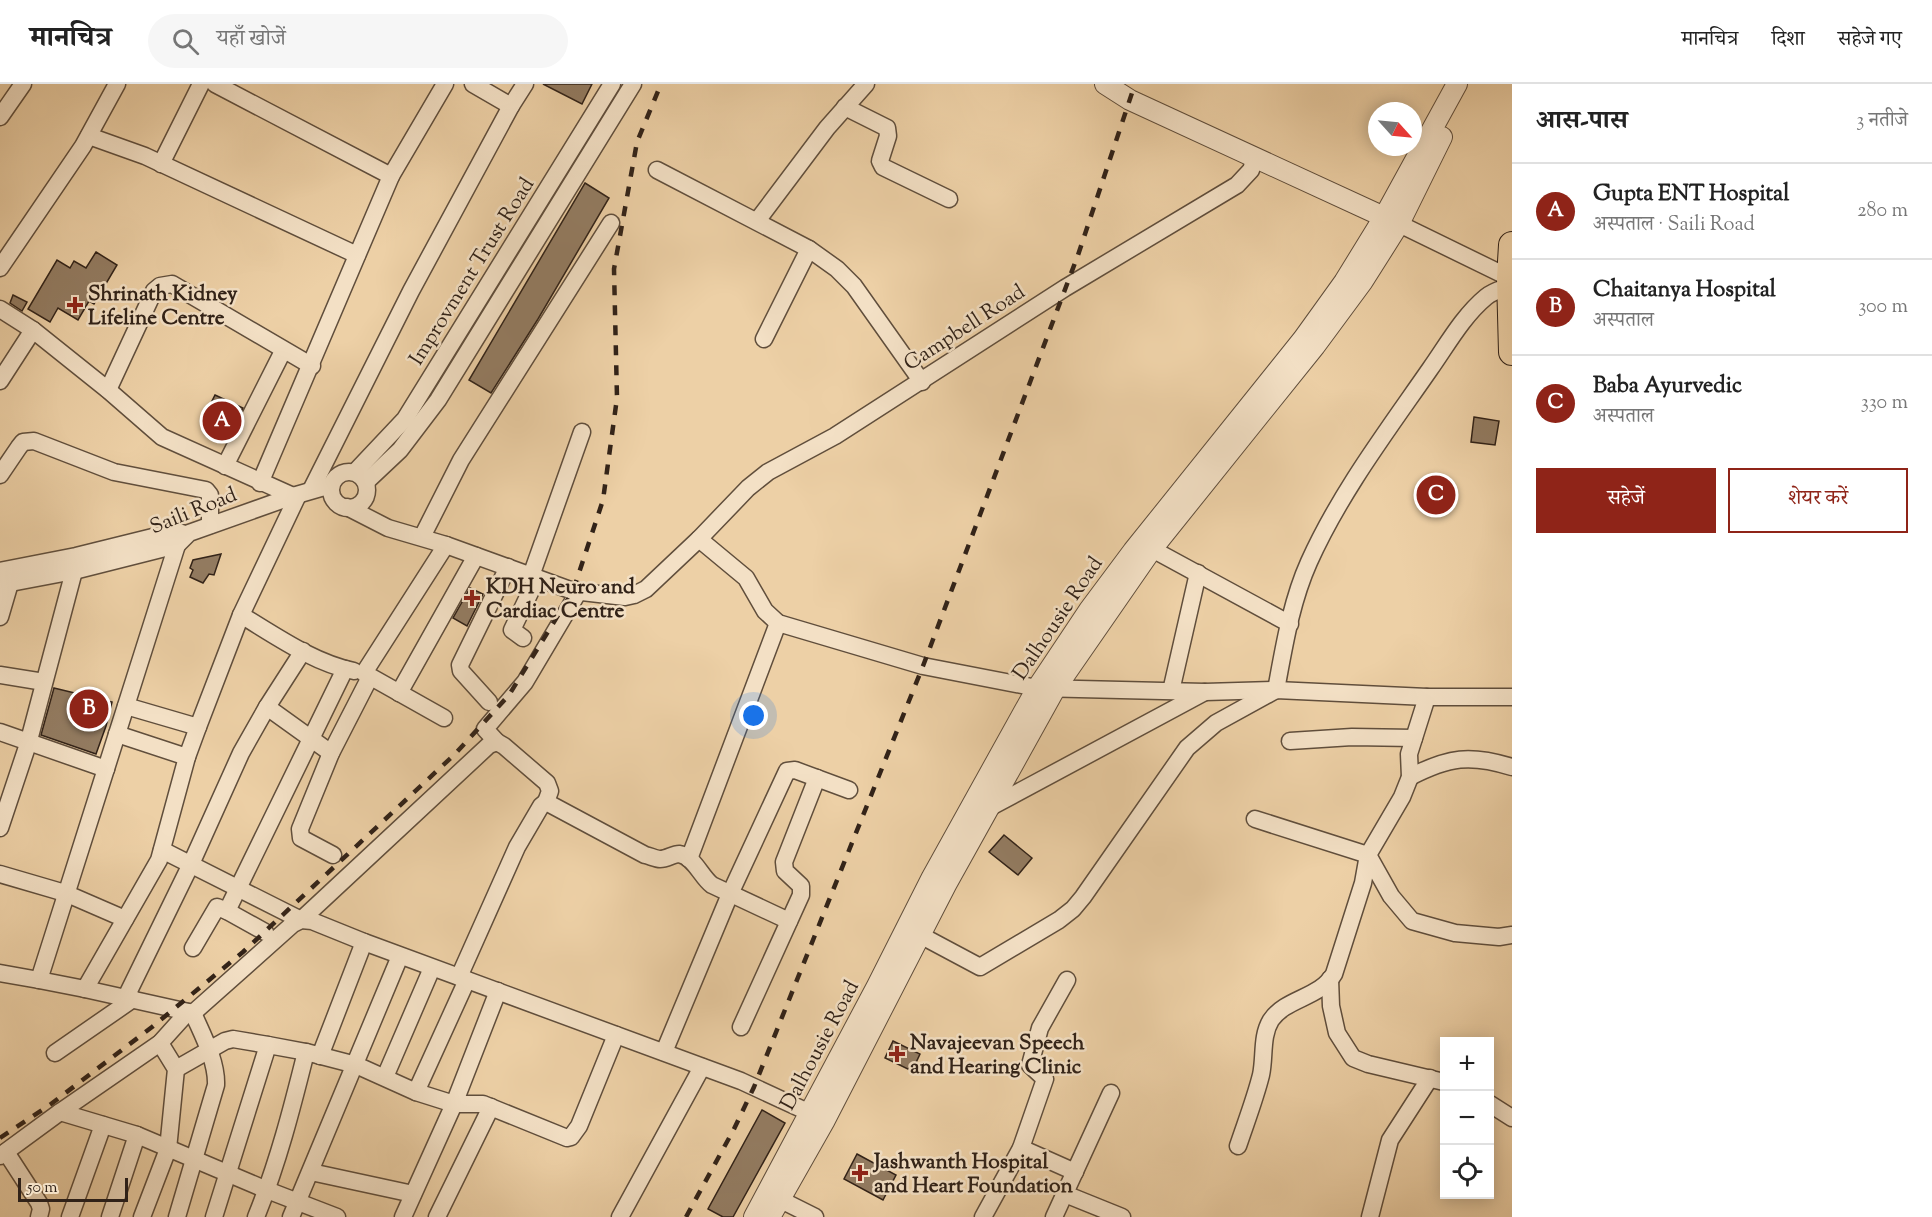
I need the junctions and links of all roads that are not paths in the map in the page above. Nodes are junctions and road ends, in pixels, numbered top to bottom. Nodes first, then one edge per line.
1 (23, 84) edge
2 (117, 84) edge
3 (201, 84) edge
4 (215, 84) edge
5 (445, 84) edge
6 (473, 84) edge
7 (525, 84) edge
8 (612, 84) edge
9 (633, 84) edge
10 (866, 84) edge
11 (1105, 84) edge
12 (1457, 84) edge
13 (1468, 84) edge
14 (511, 106) junction
15 (845, 107) junction
16 (0, 117) edge
17 (89, 136) junction
18 (1255, 158) junction
19 (161, 164) junction
20 (657, 170) dead end
21 (391, 176) junction
22 (949, 199) dead end
23 (1391, 220) junction
24 (757, 221) junction
25 (611, 223) dead end
26 (1512, 245) edge
27 (809, 249) junction
28 (357, 255) junction
29 (0, 268) edge
30 (498, 285) junction
31 (1511, 295) edge
32 (0, 309) edge
33 (33, 330) junction
34 (764, 339) dead end
35 (283, 351) junction
36 (1512, 352) edge
37 (312, 366) junction
38 (0, 381) edge
39 (922, 382) junction
40 (108, 390) junction
41 (1249, 418) junction
42 (582, 432) dead end
43 (225, 466) junction
44 (0, 475) edge
45 (360, 477) junction
46 (261, 483) junction
47 (331, 485) junction
48 (301, 494) junction
49 (347, 507) junction
50 (210, 525) junction
51 (180, 537) junction
52 (422, 537) junction
53 (699, 539) junction
54 (446, 545) junction
55 (1152, 549) junction
56 (476, 556) junction
57 (508, 567) junction
58 (74, 571) junction
59 (1198, 573) junction
60 (534, 577) junction
61 (3, 580) edge
62 (579, 591) junction
63 (241, 615) junction
64 (0, 617) edge
65 (778, 623) junction
66 (1290, 624) junction
67 (523, 638) dead end
68 (303, 651) junction
69 (345, 669) junction
70 (0, 675) edge
71 (367, 675) junction
72 (44, 682) junction
73 (1046, 688) junction
74 (1276, 690) junction
75 (1171, 691) junction
76 (1205, 692) junction
77 (399, 693) junction
78 (1427, 697) junction
79 (1512, 697) edge
80 (489, 702) dead end
81 (126, 706) junction
82 (267, 707) junction
83 (444, 718) dead end
84 (198, 727) junction
85 (0, 732) edge
86 (117, 734) junction
87 (311, 738) junction
88 (1413, 738) junction
89 (1290, 741) dead end
90 (497, 742) junction
91 (28, 744) junction
92 (331, 753) junction
93 (187, 757) junction
94 (1512, 767) edge
95 (106, 769) junction
96 (1410, 777) junction
97 (817, 778) junction
98 (849, 790) dead end
99 (546, 802) junction
100 (989, 808) junction
101 (1255, 819) dead end
102 (963, 822) junction
103 (0, 828) edge
104 (162, 850) junction
105 (333, 855) dead end
106 (1368, 855) junction
107 (689, 859) junction
108 (191, 864) junction
109 (0, 874) edge
110 (239, 888) junction
111 (65, 893) junction
112 (730, 894) junction
113 (227, 911) junction
114 (125, 919) junction
115 (302, 920) junction
116 (789, 921) junction
117 (265, 932) dead end
118 (920, 935) junction
119 (1512, 935) edge
120 (364, 942) junction
121 (193, 948) dead end
122 (400, 956) junction
123 (432, 968) junction
124 (0, 973) edge
125 (463, 979) junction
126 (1330, 979) junction
127 (39, 980) junction
128 (1067, 980) dead end
129 (86, 988) junction
130 (498, 992) junction
131 (130, 998) junction
132 (191, 1012) junction
133 (741, 1027) dead end
134 (616, 1035) junction
135 (160, 1043) junction
136 (268, 1045) junction
137 (208, 1051) junction
138 (664, 1052) junction
139 (55, 1053) dead end
140 (313, 1054) junction
141 (356, 1065) junction
142 (702, 1066) junction
143 (176, 1070) junction
144 (385, 1077) junction
145 (1437, 1080) edge
146 (417, 1092) junction
147 (1111, 1093) dead end
148 (454, 1104) junction
149 (491, 1107) junction
150 (1494, 1107) edge
151 (60, 1112) junction
152 (817, 1116) junction
153 (1512, 1118) edge
154 (103, 1125) junction
155 (137, 1135) junction
156 (1238, 1146) dead end
157 (1021, 1148) junction
158 (168, 1149) junction
159 (3, 1154) edge
160 (193, 1160) junction
161 (311, 1172) junction
162 (1075, 1172) junction
163 (227, 1174) junction
164 (267, 1190) junction
165 (413, 1194) junction
166 (1065, 1194) junction
167 (773, 1196) junction
168 (298, 1201) junction
169 (332, 1216) edge
170 (39, 1217) edge
171 (70, 1217) edge
172 (110, 1217) edge
173 (142, 1217) edge
174 (177, 1217) edge
175 (214, 1217) edge
176 (256, 1217) edge
177 (291, 1217) edge
178 (403, 1217) edge
179 (437, 1217) edge
180 (620, 1217) edge
181 (753, 1217) edge
182 (770, 1217) edge
183 (815, 1217) edge
184 (983, 1217) edge
185 (1054, 1217) edge
186 (1122, 1217) edge
187 (1370, 1217) edge

1 - 16 street
2 - 17 street
3 - 19 street
4 - 21 street
5 - 21 street
6 - 14 street
7 - 14 street
8 - 30 street, Improvment Trust Road
9 - 30 street
10 - 15 street
11 - 18 street
12 - 23 street, Dalhousie Road
13 - 23 street, Dalhousie Road
14 - 48 street
15 - 22 street
15 - 24 street
17 - 19 street
17 - 29 street
18 - 23 street
18 - 39 street, Campbell Road
19 - 28 street
20 - 24 street
21 - 28 street
23 - 31 street
23 - 41 street, Dalhousie Road
24 - 27 street
25 - 52 street
26 - 31 main road
27 - 34 street
27 - 39 street
28 - 37 street
30 - 45 street, Improvment Trust Road
31 - 36 main road
31 - 66 street
32 - 33 street
33 - 38 street
33 - 40 street
35 - 37 street
35 - 40 street
35 - 43 street
37 - 46 street
39 - 53 street, Campbell Road
40 - 43 street
41 - 55 street, Dalhousie Road
41 - 73 street, Dalhousie Road
42 - 60 street
43 - 46 street
44 - 50 street
45 - 47 street
45 - 49 street
46 - 48 street
47 - 48 street, Saili Road
47 - 49 street
48 - 50 street, Saili Road
48 - 63 street
49 - 52 street, Campbell Road
50 - 51 street, Saili Road
51 - 58 street, Saili Road
51 - 61 street
51 - 81 street
52 - 54 street, Campbell Road
53 - 62 street, Campbell Road
53 - 65 street
54 - 56 street, Campbell Road
54 - 71 street
55 - 59 street
55 - 73 street, Dalhousie Road
56 - 57 street, Campbell Road
56 - 77 street
57 - 60 street, Campbell Road
57 - 80 street
58 - 61 street, Saili Road
58 - 72 street
59 - 66 street
59 - 75 street
60 - 62 street, Campbell Road
60 - 67 street
61 - 64 street
62 - 90 street
63 - 68 street
63 - 84 street
65 - 73 street
65 - 107 street
66 - 74 street
68 - 69 street
68 - 82 street
69 - 71 street
69 - 87 street
70 - 72 street
71 - 77 street
71 - 92 street
72 - 91 street
73 - 75 street
73 - 100 street, Dalhousie Road
73 - 102 street, Dalhousie Road
74 - 76 street
74 - 78 street
74 - 118 street
75 - 76 street
76 - 100 street
77 - 83 street
78 - 79 street
78 - 88 street
81 - 84 street
81 - 86 street
82 - 87 street
82 - 108 street
84 - 93 street
85 - 91 street
86 - 93 street
86 - 95 street
87 - 92 street
87 - 110 street
88 - 89 street
88 - 96 street
90 - 99 street
90 - 115 street
91 - 95 street
91 - 103 street
92 - 105 street
93 - 104 street
94 - 96 street
95 - 111 street
96 - 106 street
97 - 98 street
97 - 112 street
97 - 116 street
99 - 107 street
99 - 125 street
100 - 102 street
100 - 118 street, Dalhousie Road
101 - 106 street
102 - 152 street, Dalhousie Road
104 - 108 street
104 - 114 street
106 - 119 street
106 - 126 street
107 - 112 street
108 - 110 street
108 - 131 street
109 - 111 street
110 - 113 street
110 - 115 street
111 - 114 street
111 - 127 street
112 - 116 street
112 - 138 street
113 - 117 street
113 - 121 street
114 - 129 street
115 - 120 street
115 - 132 street
116 - 133 street
118 - 152 street, Dalhousie Road
120 - 122 street
120 - 140 street
122 - 123 street
122 - 141 street
123 - 125 street
123 - 144 street
124 - 127 street
125 - 130 street
125 - 146 street
126 - 145 street
126 - 156 street
127 - 129 street
128 - 157 street
129 - 131 street
130 - 134 street
130 - 148 street
131 - 132 street
131 - 139 street
132 - 135 street
132 - 137 street
134 - 138 street
134 - 149 street
135 - 143 street
135 - 151 street
136 - 137 street
136 - 140 street
136 - 163 street
137 - 143 street
137 - 160 street
138 - 142 street
140 - 141 street
140 - 164 street
141 - 144 street
141 - 161 street
142 - 152 street
142 - 180 street
143 - 158 street
144 - 146 street
145 - 187 street
146 - 148 street
147 - 162 street
148 - 149 street
148 - 165 street
149 - 179 street
150 - 153 street
151 - 154 street
151 - 159 street
152 - 167 street, Dalhousie Road
154 - 155 street
154 - 171 street
155 - 158 street
155 - 172 street
157 - 162 street
157 - 184 street
158 - 160 street
158 - 173 street
159 - 170 street
160 - 163 street
160 - 174 street
161 - 165 street
161 - 168 street
162 - 166 street
163 - 164 street
163 - 175 street
164 - 168 street
164 - 176 street
165 - 178 street
166 - 185 street
166 - 186 street
167 - 181 street, Dalhousie Road
167 - 182 street, Dalhousie Road
167 - 183 street
168 - 169 street
168 - 177 street

